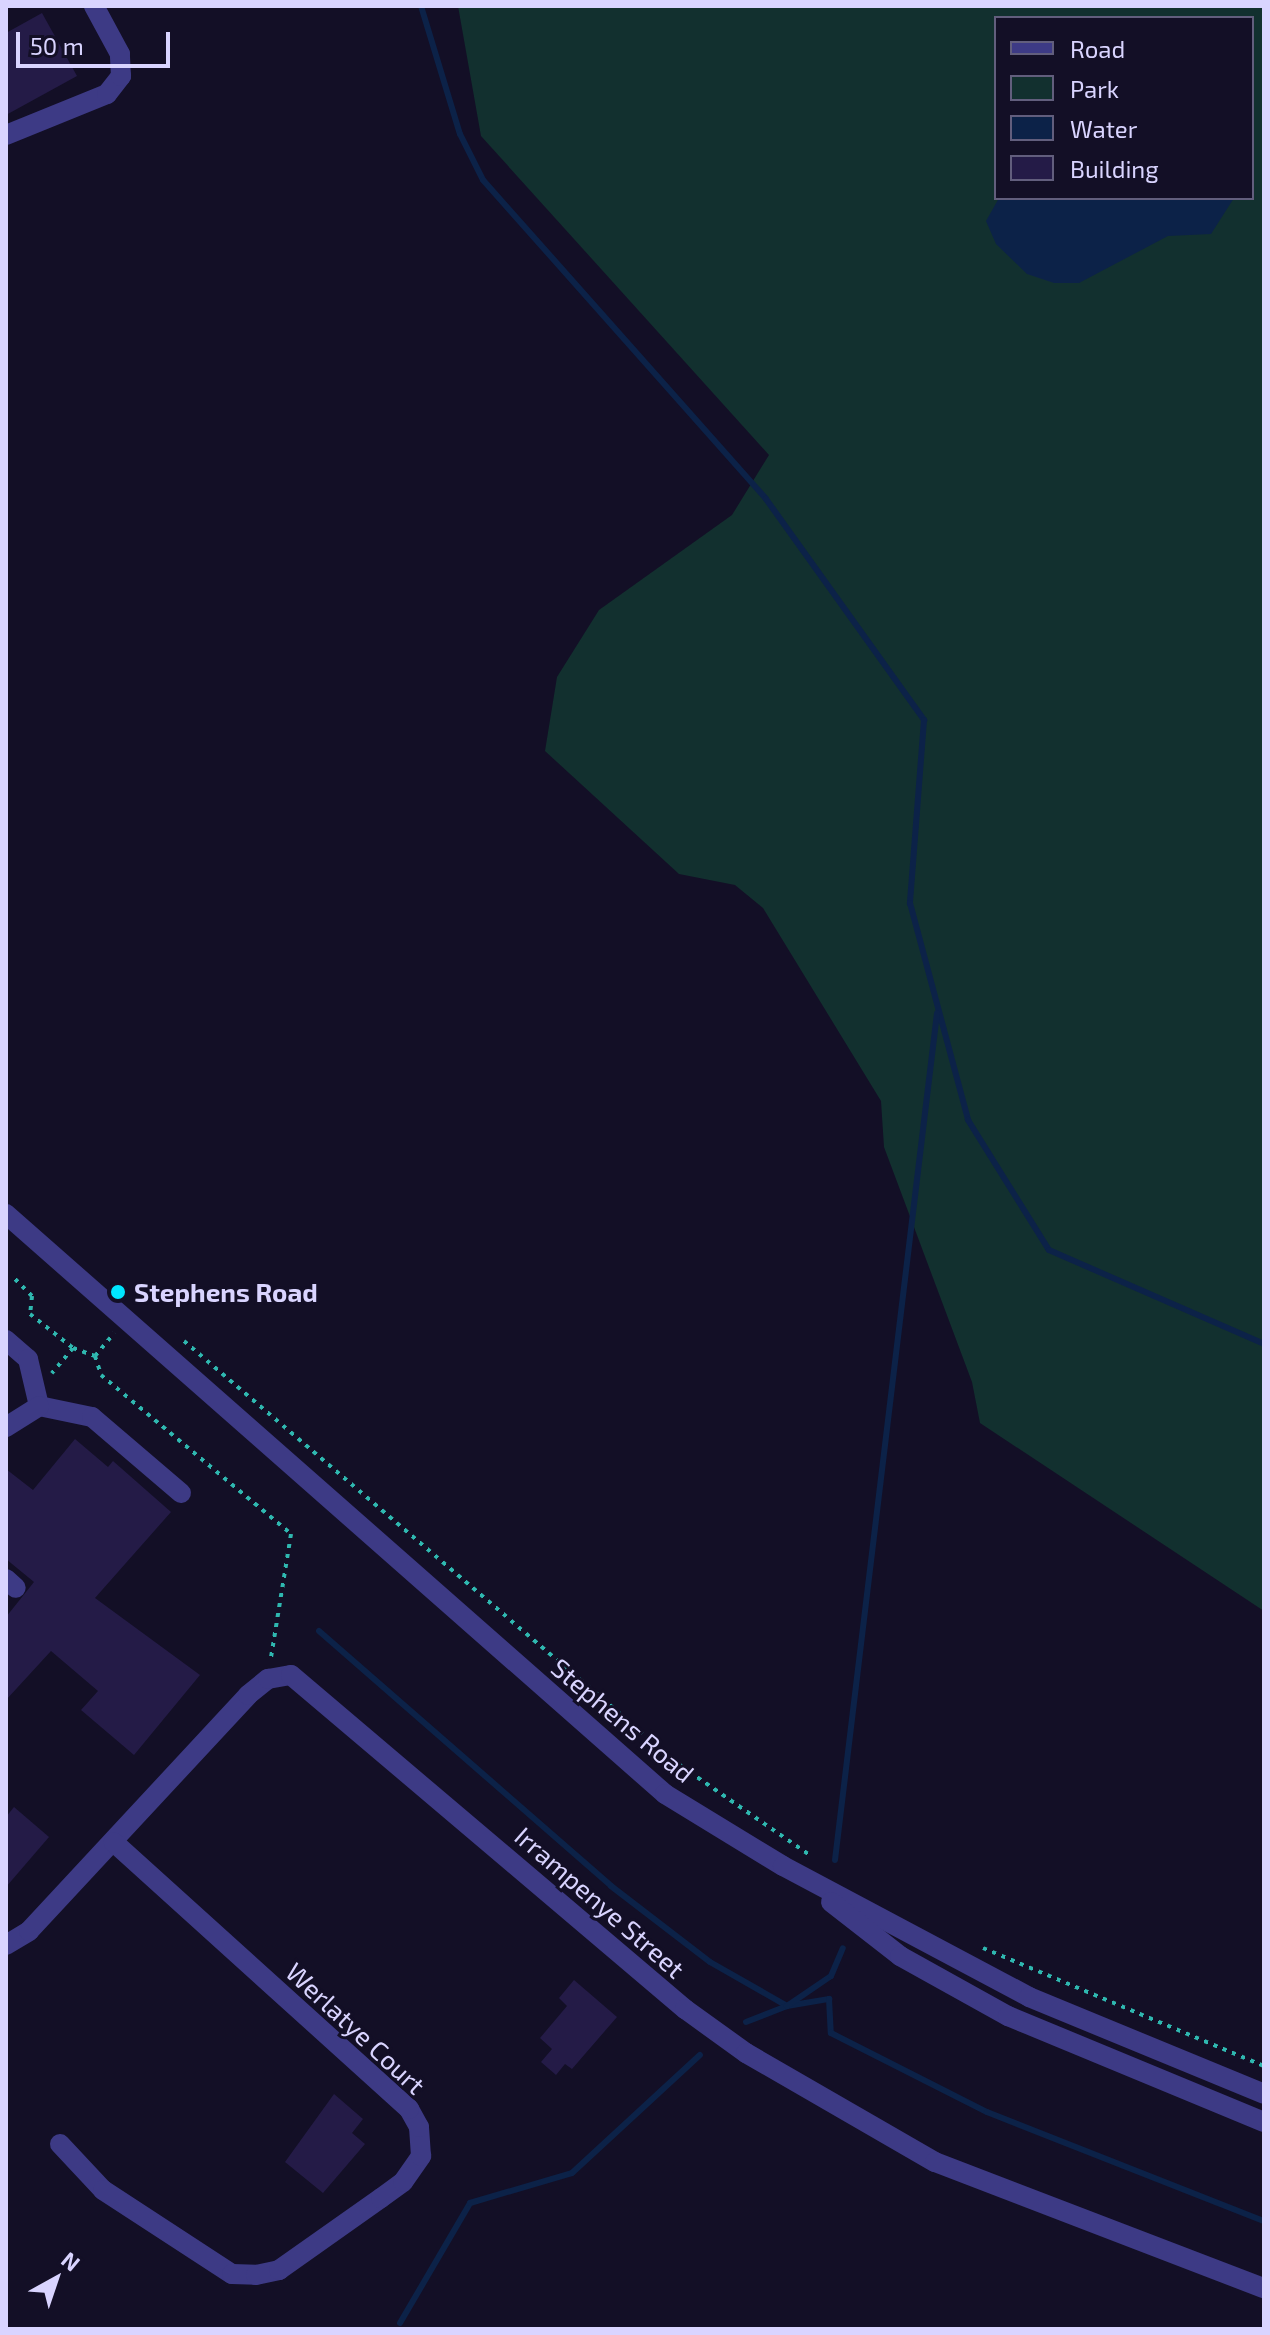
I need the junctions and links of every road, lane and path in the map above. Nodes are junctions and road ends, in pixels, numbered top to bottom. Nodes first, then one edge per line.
1 (94, 6) edge
2 (6, 135) edge
3 (6, 1214) edge
4 (15, 1279) dead end
5 (125, 1320) junction
6 (175, 1333) dead end
7 (6, 1340) edge
8 (73, 1348) junction
9 (95, 1356) junction
10 (33, 1379) junction
11 (39, 1406) junction
12 (6, 1427) edge
13 (181, 1493) dead end
14 (268, 1679) junction
15 (114, 1842) junction
16 (819, 1862) dead end
17 (783, 1866) junction
18 (6, 1945) edge
19 (980, 1947) dead end
20 (1264, 2066) edge
21 (1264, 2094) edge
22 (1264, 2122) edge
23 (60, 2144) dead end
24 (1264, 2288) edge

1 - 2 street
3 - 5 street, Stephens Road
4 - 8 path
5 - 9 path
5 - 17 street, Stephens Road
6 - 16 path
7 - 10 street
8 - 9 path
8 - 10 path
9 - 14 path
10 - 11 street
11 - 12 street
11 - 13 street
14 - 15 street
14 - 24 street, Irrampenye Street
15 - 18 street
15 - 23 street, Werlatye Court
17 - 21 street, Stephens Road
17 - 22 street
19 - 20 path

